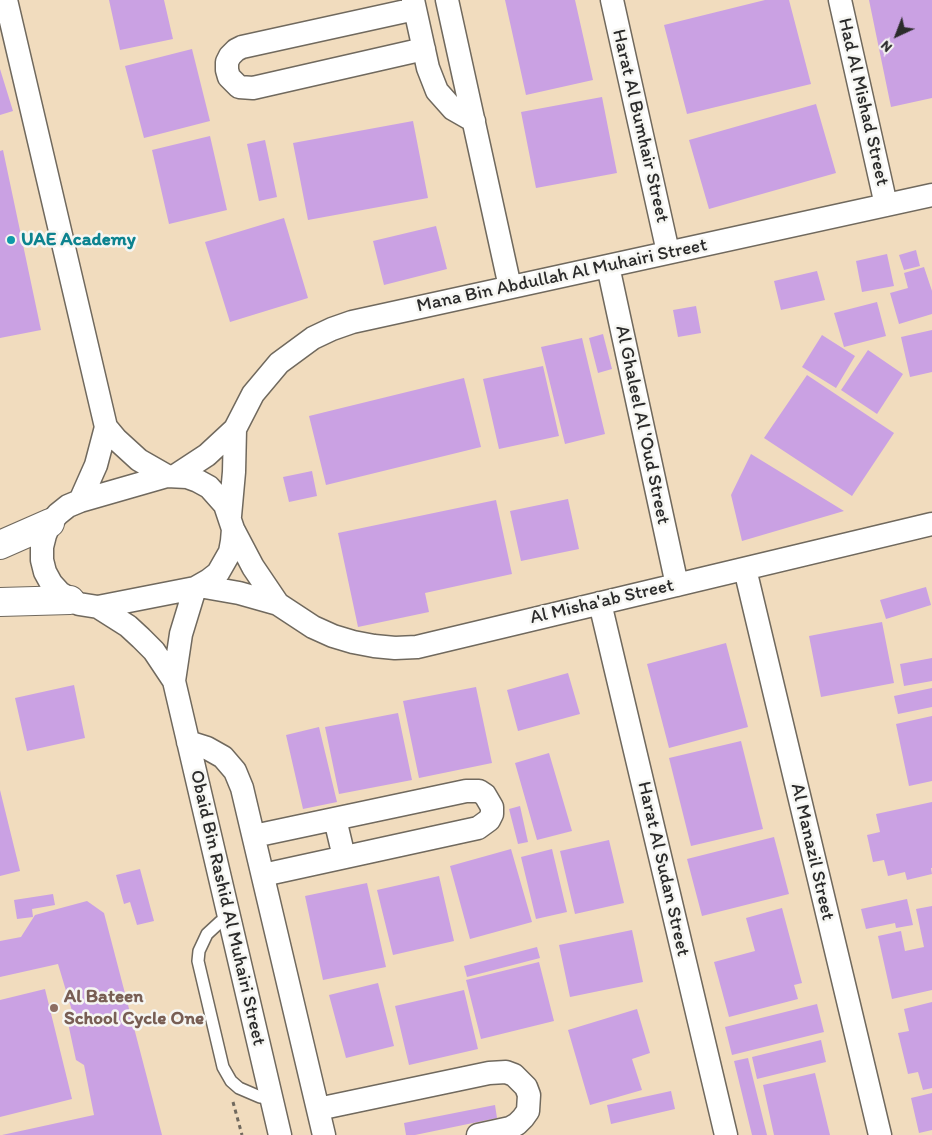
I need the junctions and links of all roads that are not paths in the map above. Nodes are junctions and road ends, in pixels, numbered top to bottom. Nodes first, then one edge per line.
1 (6, 0) edge
2 (447, 0) edge
3 (612, 0) edge
4 (840, 0) edge
5 (414, 5) edge
6 (424, 49) junction
7 (474, 122) junction
8 (932, 195) edge
9 (886, 205) junction
10 (668, 252) junction
11 (608, 266) junction
12 (510, 287) junction
13 (106, 427) junction
14 (235, 429) junction
15 (171, 476) junction
16 (80, 501) junction
17 (231, 522) junction
18 (50, 523) junction
19 (932, 524) edge
20 (0, 545) edge
21 (745, 568) junction
22 (676, 585) junction
23 (197, 587) junction
24 (70, 600) junction
25 (0, 602) edge
26 (600, 603) junction
27 (278, 604) junction
28 (98, 607) junction
29 (174, 681) junction
30 (188, 742) junction
31 (335, 819) junction
32 (254, 836) junction
33 (344, 857) junction
34 (262, 875) junction
35 (229, 918) junction
36 (271, 1098) junction
37 (318, 1109) junction
38 (280, 1135) edge
39 (324, 1135) edge
40 (478, 1135) edge
41 (726, 1135) edge
42 (880, 1135) edge

1 - 13 street
2 - 7 street
3 - 10 street, Harat Al Bumhair Street
4 - 9 street, Had Al Mishad Street
5 - 6 street
5 - 6 street
6 - 7 street
7 - 12 street
8 - 9 street, Mana Bin Abdullah Al Muhairi Street
9 - 10 street, Mana Bin Abdullah Al Muhairi Street
10 - 11 street, Mana Bin Abdullah Al Muhairi Street
11 - 12 street, Mana Bin Abdullah Al Muhairi Street
11 - 22 street, Al Ghaleel Al 'Oud Street
12 - 14 street, Mana Bin Abdullah Al Muhairi Street
13 - 15 street
13 - 16 street
14 - 15 street, Mana Bin Abdullah Al Muhairi Street
14 - 17 street, Mana Bin Abdullah Al Muhairi Street
15 - 16 street
15 - 17 street
16 - 18 street
17 - 23 street
17 - 27 street, Al Misha'ab Street
18 - 20 main road
18 - 24 street
19 - 21 street, Al Misha'ab Street
21 - 22 street, Al Misha'ab Street
21 - 42 street, Al Manazil Street
22 - 26 street, Al Misha'ab Street
23 - 27 street, Al Misha'ab Street
23 - 28 street
23 - 29 street, Obaid Bin Rashid Al Muhairi Street
24 - 25 main road
24 - 28 street
26 - 27 street, Al Misha'ab Street
26 - 41 street, Harat Al Sudan Street
28 - 29 street, Obaid Bin Rashid Al Muhairi Street
29 - 30 street, Obaid Bin Rashid Al Muhairi Street
30 - 32 street
30 - 35 street, Obaid Bin Rashid Al Muhairi Street
31 - 32 street
31 - 33 street
31 - 33 street
32 - 34 street
33 - 34 street
34 - 37 street
35 - 36 street, Obaid Bin Rashid Al Muhairi Street
35 - 36 lane
36 - 38 street, Obaid Bin Rashid Al Muhairi Street
37 - 39 street
37 - 40 street

